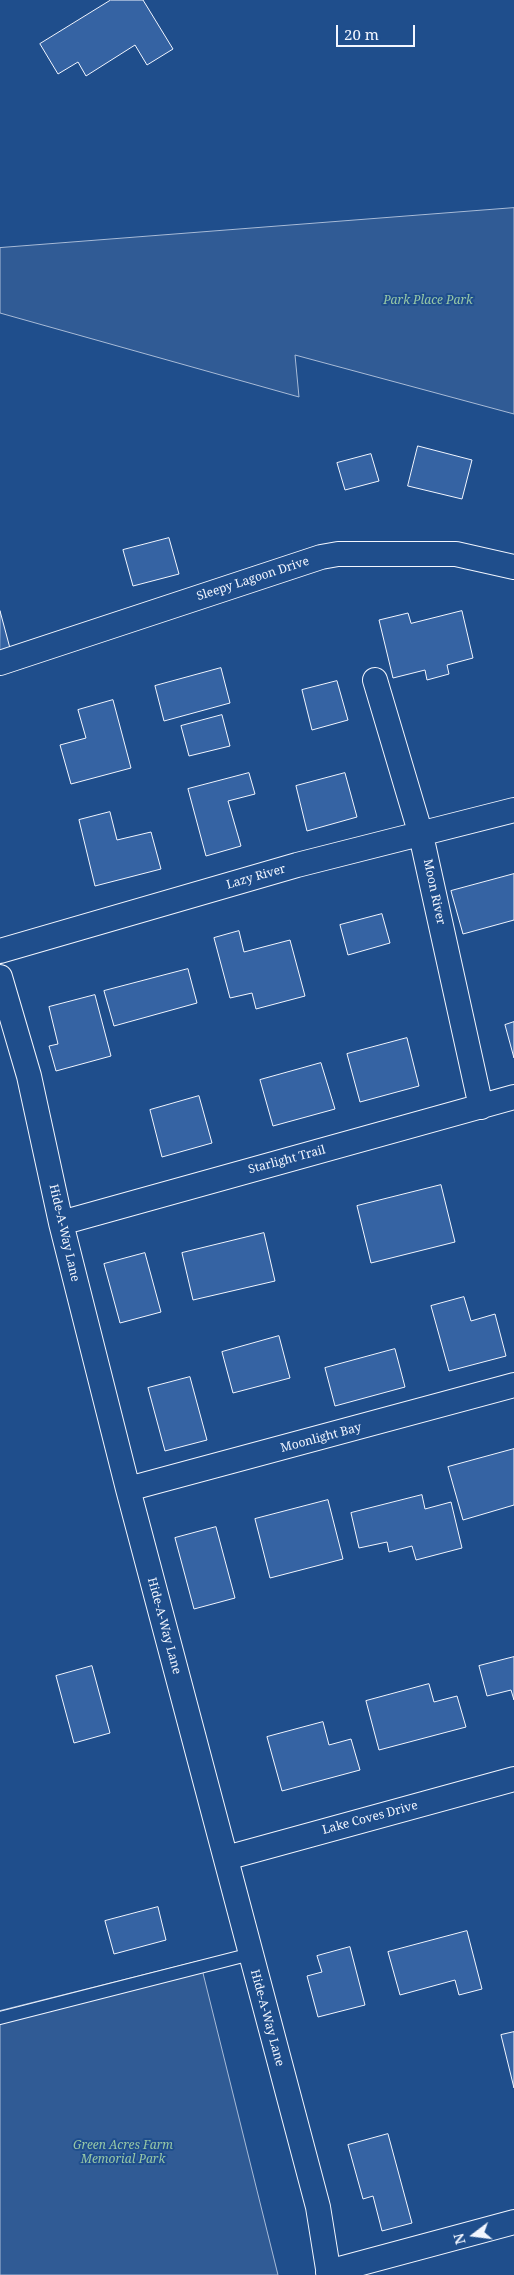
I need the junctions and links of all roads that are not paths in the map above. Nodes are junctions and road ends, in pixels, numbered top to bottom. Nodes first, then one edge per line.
1 (514, 567) edge
2 (0, 663) edge
3 (376, 680) dead end
4 (514, 810) edge
5 (422, 835) junction
6 (0, 951) edge
7 (0, 977) edge
8 (514, 1097) edge
9 (481, 1107) junction
10 (61, 1223) junction
11 (514, 1385) edge
12 (128, 1489) junction
13 (514, 1779) edge
14 (226, 1858) junction
15 (251, 1954) junction
16 (0, 2018) edge
17 (514, 2222) edge
18 (329, 2273) edge

1 - 2 street, Sleepy Lagoon Drive
3 - 5 street, Moon River
4 - 5 street, Lazy River
5 - 6 street, Lazy River
5 - 9 street, Moon River
7 - 10 street, Hide-A-Way Lane
8 - 9 street, Starlight Trail
9 - 10 street, Starlight Trail
10 - 12 street, Hide-A-Way Lane
11 - 12 street, Moonlight Bay
12 - 14 street, Hide-A-Way Lane
13 - 14 street, Lake Coves Drive
14 - 15 street, Hide-A-Way Lane
15 - 16 lane
15 - 18 street, Hide-A-Way Lane
17 - 18 street

